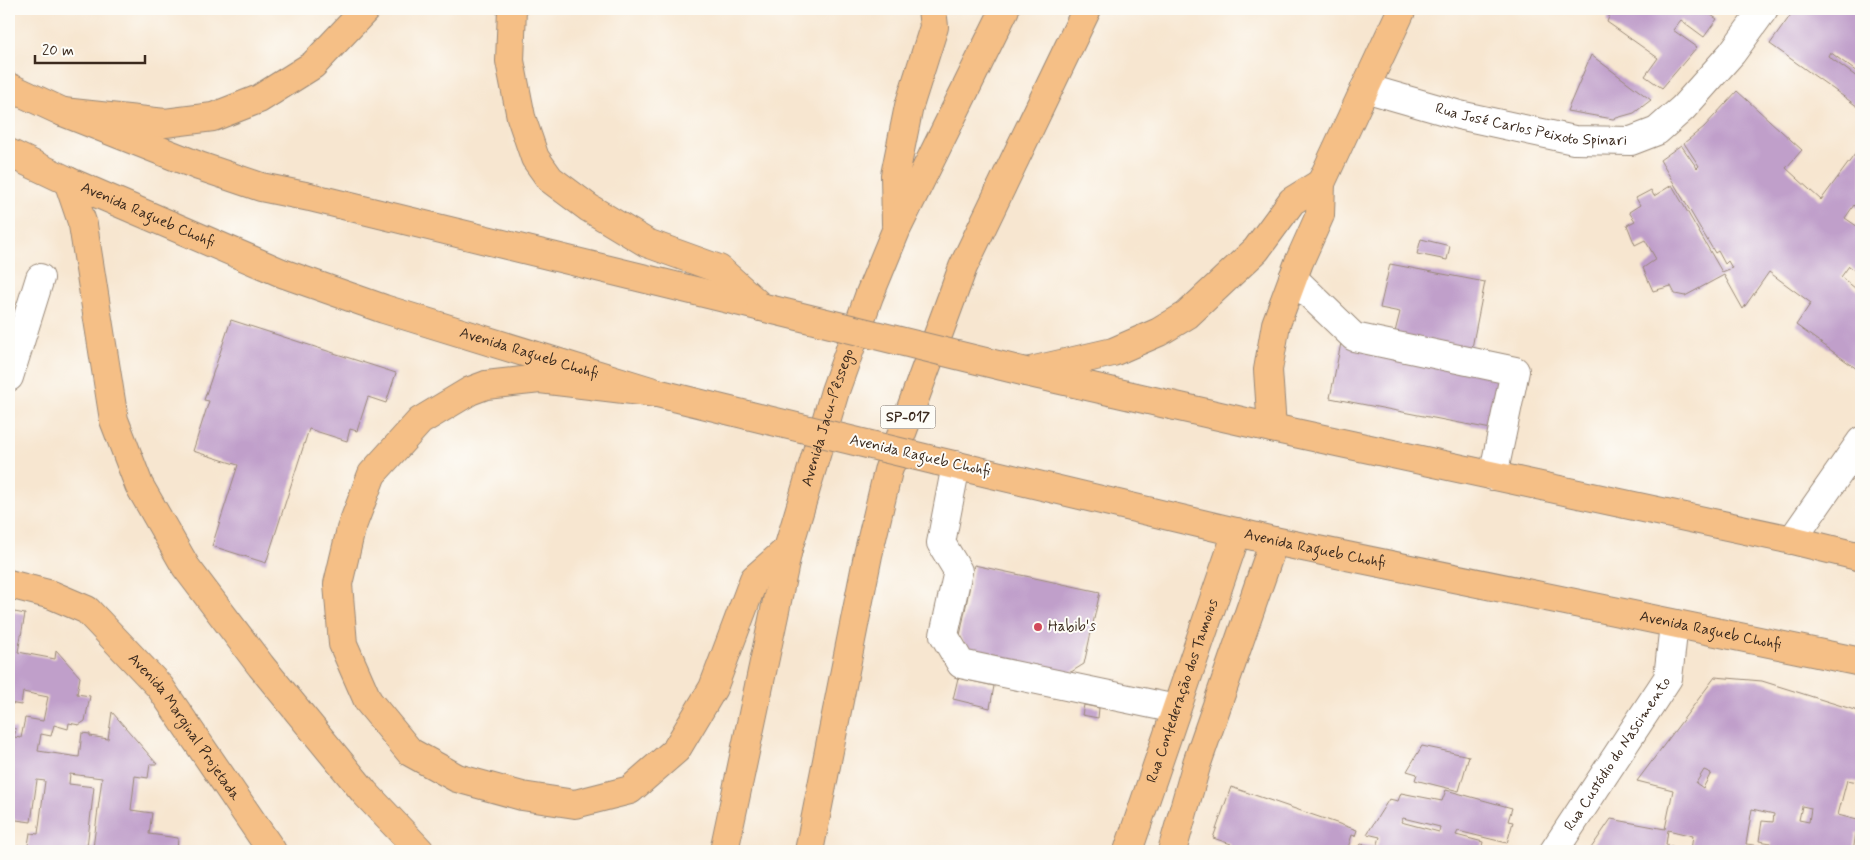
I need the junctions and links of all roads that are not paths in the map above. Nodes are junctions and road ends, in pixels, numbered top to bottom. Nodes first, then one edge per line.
1 (366, 9) edge
2 (512, 9) edge
3 (932, 9) edge
4 (1005, 9) edge
5 (1087, 9) edge
6 (1402, 9) edge
7 (1764, 9) edge
8 (9, 87) edge
9 (1365, 88) junction
10 (63, 112) junction
11 (9, 153) edge
12 (68, 181) junction
13 (1321, 183) junction
14 (897, 228) junction
15 (40, 278) dead end
16 (1293, 278) junction
17 (761, 308) junction
18 (1026, 372) junction
19 (9, 377) edge
20 (657, 393) junction
21 (1272, 428) junction
22 (1861, 441) edge
23 (946, 463) junction
24 (1493, 476) junction
25 (1237, 532) junction
26 (1792, 540) junction
27 (1274, 541) junction
28 (788, 549) junction
29 (1861, 558) edge
30 (9, 584) edge
31 (1674, 624) junction
32 (1861, 662) edge
33 (1176, 708) junction
34 (272, 851) edge
35 (420, 851) edge
36 (724, 851) edge
37 (809, 851) edge
38 (1128, 851) edge
39 (1172, 851) edge
40 (1554, 851) edge

1 - 10 main road
2 - 17 main road
3 - 14 main road
4 - 14 main road, Avenida Jacu-Pêssego
5 - 37 main road, SP-017
6 - 9 main road
7 - 9 street, Rua José Carlos Peixoto Spinari
8 - 10 main road
9 - 13 main road
10 - 17 main road
11 - 12 main road, Avenida Ragueb Chohfi
12 - 20 main road, Avenida Ragueb Chohfi
12 - 35 main road
13 - 16 main road
13 - 18 main road
14 - 28 main road, Avenida Jacu-Pêssego
15 - 19 street
16 - 21 main road
16 - 24 street
17 - 18 main road, bridge
18 - 21 main road
20 - 23 main road, Avenida Ragueb Chohfi, bridge
20 - 28 main road
21 - 24 main road
22 - 26 street
23 - 25 main road, Avenida Ragueb Chohfi
23 - 33 street
24 - 26 main road
25 - 27 main road, Avenida Ragueb Chohfi
25 - 33 main road, Rua Confederação dos Tamoios
26 - 29 main road
27 - 31 main road, Avenida Ragueb Chohfi
27 - 39 main road
28 - 36 main road, Avenida Jacu-Pêssego
30 - 34 main road, Avenida Marginal Projetada
31 - 32 main road, Avenida Ragueb Chohfi
31 - 40 street, Rua Custódio do Nascimento
33 - 38 main road, Rua Confederação dos Tamoios

